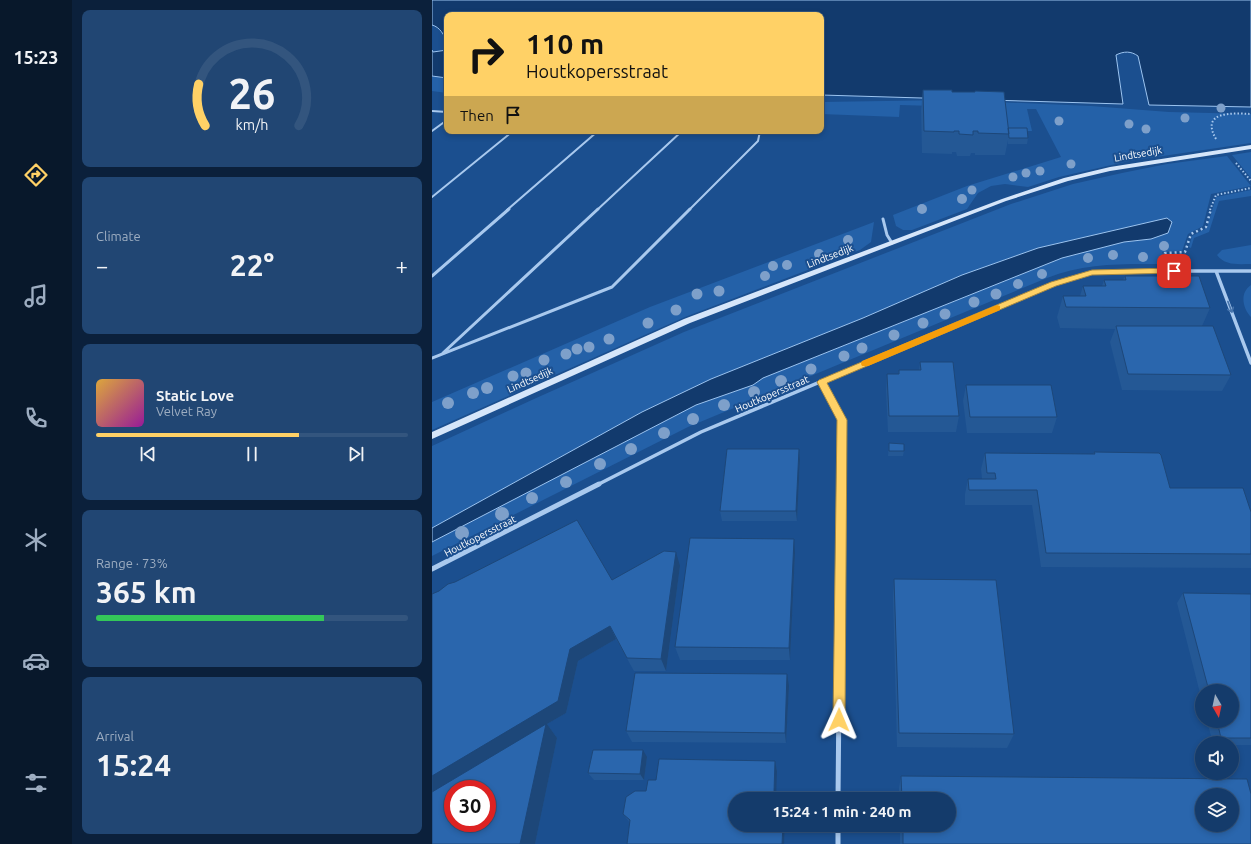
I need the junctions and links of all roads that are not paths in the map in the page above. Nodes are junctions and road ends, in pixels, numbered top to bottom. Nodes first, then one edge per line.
1 (432, 111) edge
2 (444, 112) edge
3 (444, 122) edge
4 (432, 131) edge
5 (509, 134) edge
6 (595, 134) edge
7 (679, 134) edge
8 (759, 134) edge
9 (1251, 147) edge
10 (432, 196) edge
11 (883, 219) dead end
12 (892, 243) junction
13 (1216, 271) junction
14 (1251, 271) edge
15 (432, 276) edge
16 (441, 354) junction
17 (432, 358) edge
18 (1251, 362) edge
19 (822, 382) junction
20 (432, 436) edge
21 (432, 569) edge
22 (838, 792) edge
23 (838, 832) edge
24 (838, 844) edge

1 - 2 lane
3 - 4 lane
5 - 10 lane
6 - 15 lane
7 - 16 lane
8 - 16 lane
9 - 12 street, Lindtsedijk
11 - 12 lane
12 - 20 street, Lindtsedijk
13 - 14 street, Houtkopersstraat
13 -> 18 street
13 - 19 street, Houtkopersstraat
16 - 17 lane
19 - 21 street, Houtkopersstraat
19 - 22 street
23 - 24 street

